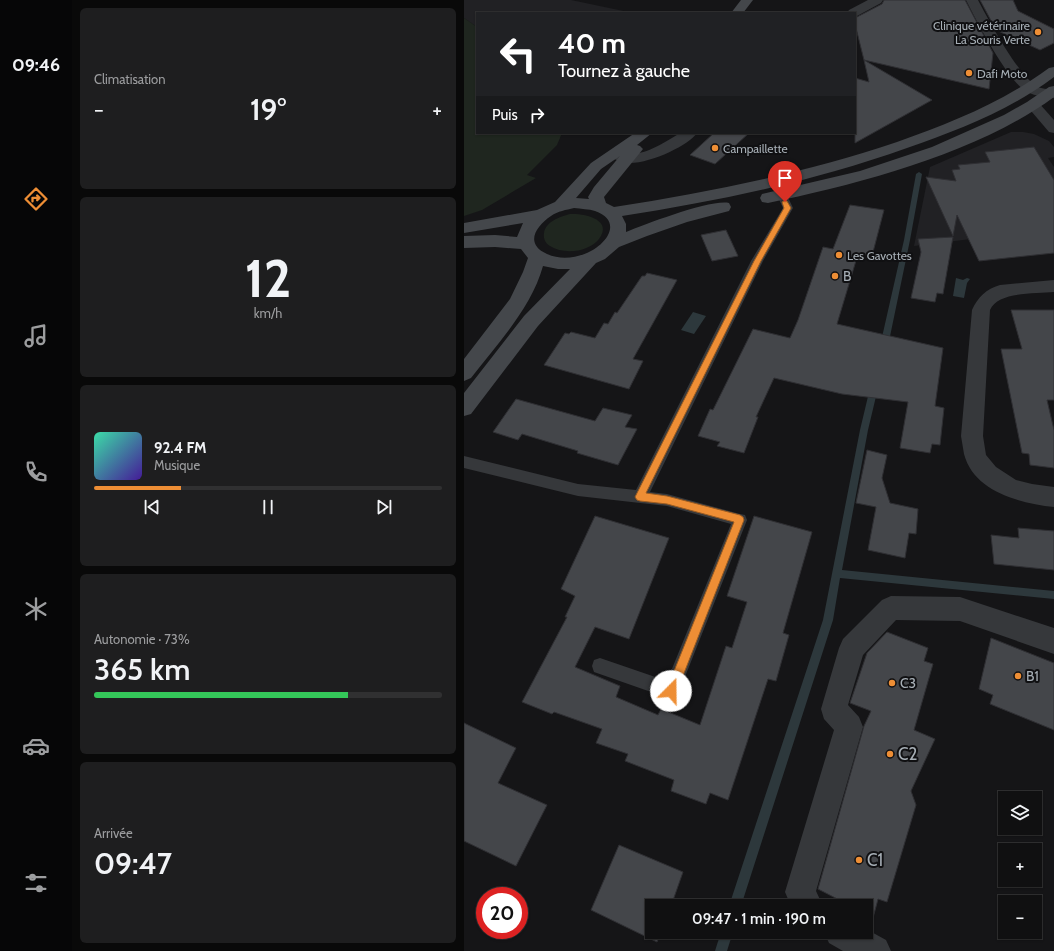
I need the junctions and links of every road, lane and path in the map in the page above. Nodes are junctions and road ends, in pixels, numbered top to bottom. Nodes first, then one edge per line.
1 (747, 0) edge
2 (877, 0) edge
3 (972, 0) edge
4 (739, 12) edge
5 (856, 12) edge
6 (1054, 71) edge
7 (1031, 88) junction
8 (1053, 92) edge
9 (1033, 104) junction
10 (1054, 129) edge
11 (645, 134) edge
12 (688, 134) edge
13 (626, 153) junction
14 (782, 196) junction
15 (561, 206) junction
16 (605, 209) junction
17 (543, 214) junction
18 (464, 228) edge
19 (464, 242) edge
20 (614, 243) junction
21 (532, 250) junction
22 (589, 260) junction
23 (1054, 286) edge
24 (464, 373) edge
25 (464, 408) edge
26 (464, 462) edge
27 (640, 497) junction
28 (1054, 498) edge
29 (1054, 641) edge
30 (600, 666) dead end
31 (804, 899) edge
32 (853, 939) edge
33 (875, 951) edge

1 - 4 main road
2 - 5 street
3 - 7 street
6 - 7 main road
7 - 8 street
7 - 9 main road
7 - 16 main road
8 - 9 main road
9 - 10 street
9 - 14 main road
11 - 13 main road
12 - 13 street
13 - 15 main road
13 - 16 main road
14 - 20 main road
14 - 27 lane
15 - 16 main road
15 - 17 main road
16 - 20 main road
17 - 18 main road
17 - 21 main road
19 - 21 main road
20 - 22 main road
21 - 22 main road
21 - 24 main road
22 - 25 main road
23 - 28 street
26 - 27 lane
27 - 30 lane
29 - 31 street
32 - 33 street

